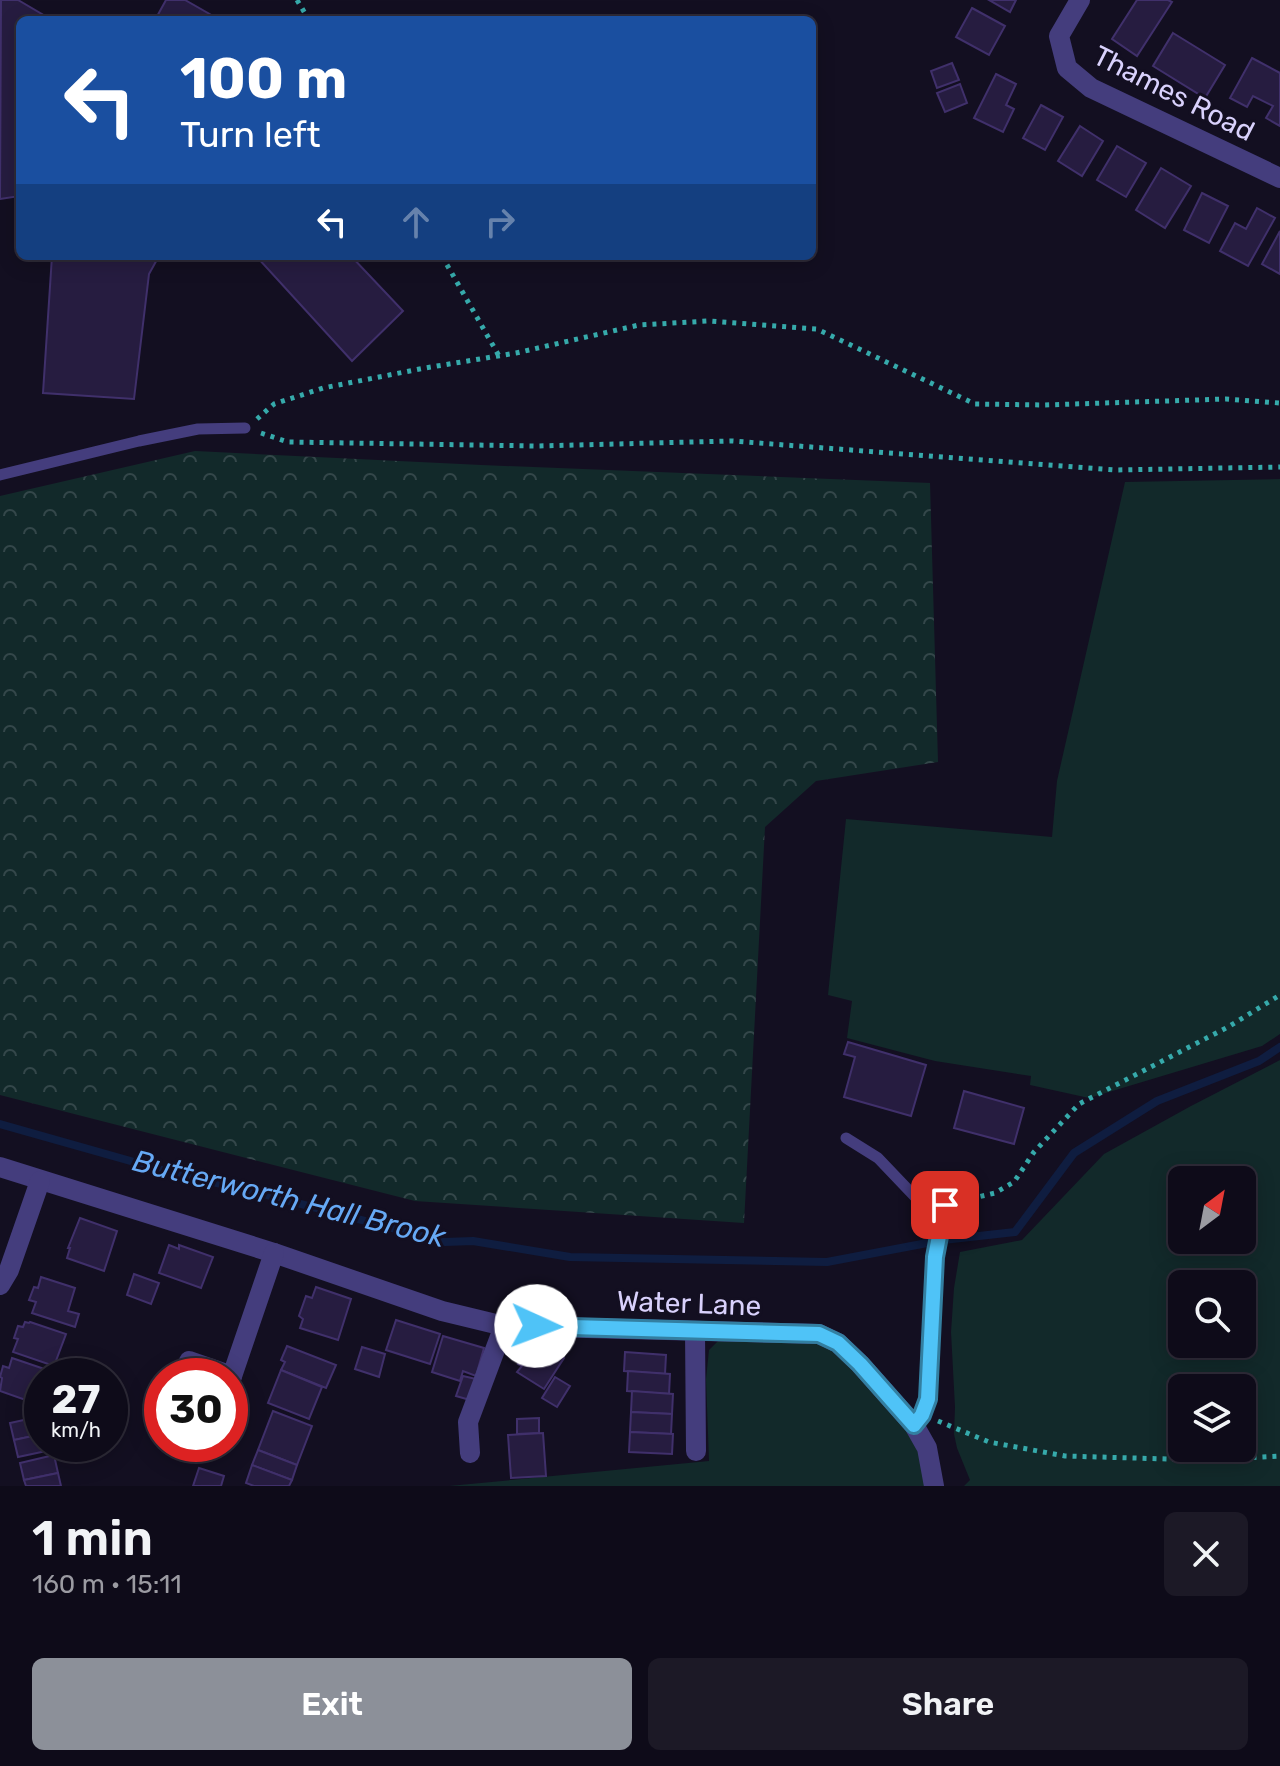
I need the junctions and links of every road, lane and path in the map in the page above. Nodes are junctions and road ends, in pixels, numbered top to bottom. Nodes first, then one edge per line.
1 (1080, 0) edge
2 (1280, 178) edge
3 (444, 260) edge
4 (499, 356) junction
5 (1280, 403) edge
6 (245, 428) junction
7 (1280, 467) edge
8 (0, 475) edge
9 (1280, 995) edge
10 (846, 1138) dead end
11 (0, 1167) edge
12 (40, 1181) junction
13 (945, 1205) junction
14 (274, 1253) junction
15 (0, 1285) edge
16 (504, 1326) junction
17 (695, 1331) junction
18 (238, 1358) edge
19 (918, 1420) junction
20 (696, 1451) dead end
21 (470, 1453) dead end
22 (1280, 1456) edge
23 (934, 1486) edge

1 - 2 street, Thames Road
3 - 4 path
4 - 5 path
4 - 6 path
6 - 7 path
6 - 8 lane
9 - 13 path
10 - 13 lane
11 - 12 street, Water Lane
12 - 14 street, Water Lane
12 - 15 street
13 - 19 lane
14 - 16 street, Water Lane
14 - 18 street
16 - 17 street, Water Lane
16 - 21 street
17 - 19 street, Water Lane
17 - 20 street
19 - 22 path
19 - 23 street, Water Lane

